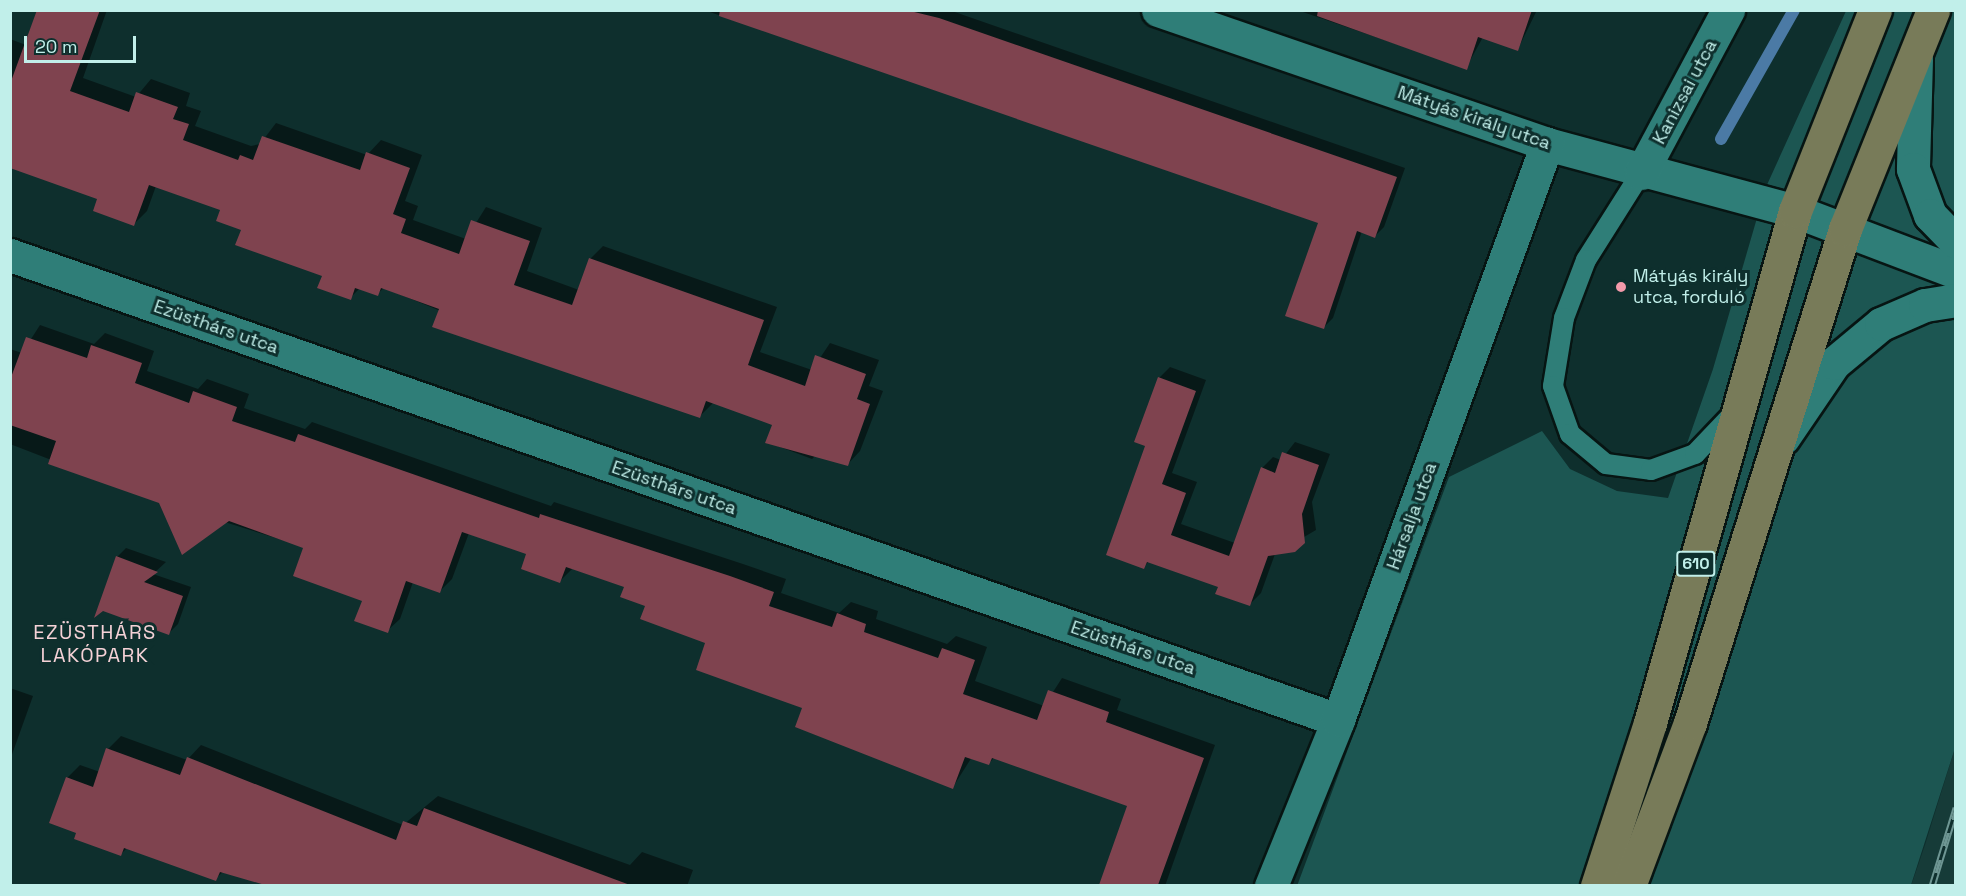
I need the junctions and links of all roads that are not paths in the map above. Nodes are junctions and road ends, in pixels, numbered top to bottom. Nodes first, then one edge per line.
1 (1158, 10) edge
2 (1728, 10) edge
3 (1875, 10) edge
4 (1933, 10) edge
5 (1916, 51) junction
6 (1548, 144) junction
7 (1641, 172) junction
8 (1795, 211) junction
9 (1845, 229) junction
10 (1956, 242) edge
11 (10, 255) edge
12 (1956, 272) edge
13 (1956, 300) edge
14 (1742, 405) junction
15 (1779, 445) junction
16 (1338, 720) junction
17 (1271, 885) edge
18 (1597, 885) edge
19 (1629, 885) edge

1 - 6 street, Mátyás király utca
2 - 7 street, Kanizsai utca
3 - 8 main road, 610
4 - 5 main road, 610
5 - 9 main road, 610
5 - 10 street
6 - 7 street, Mátyás király utca
6 - 16 street, Hársalja utca
7 - 8 street, Mátyás király utca
7 - 14 lane
8 - 9 street, Mátyás király utca
8 - 14 main road, 610
9 - 12 street, Mátyás király utca
9 - 15 main road, 610
11 - 16 street, Ezüsthárs utca
13 - 15 street
14 - 18 main road, 610
15 - 19 main road, 610
16 - 17 street, Hársalja utca

